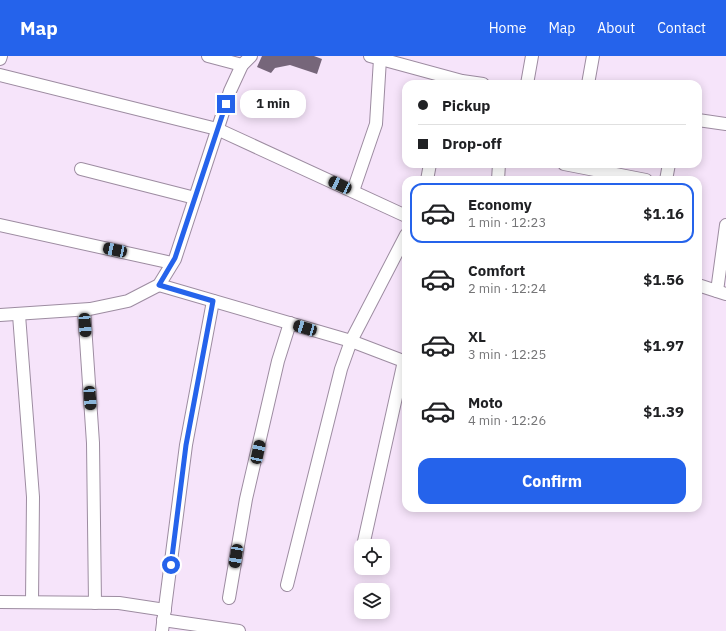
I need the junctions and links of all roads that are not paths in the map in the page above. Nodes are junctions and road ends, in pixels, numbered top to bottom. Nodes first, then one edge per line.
1 (1, 56) edge
2 (208, 56) edge
3 (251, 56) edge
4 (532, 56) edge
5 (593, 56) edge
6 (373, 57) edge
7 (0, 59) edge
8 (242, 65) junction
9 (0, 75) edge
10 (437, 79) edge
11 (528, 80) edge
12 (589, 80) edge
13 (702, 121) edge
14 (726, 124) edge
15 (217, 129) junction
16 (584, 168) edge
17 (81, 169) dead end
18 (626, 176) edge
19 (353, 192) junction
20 (195, 198) junction
21 (402, 214) edge
22 (0, 225) edge
23 (726, 225) edge
24 (402, 243) edge
25 (172, 263) junction
26 (159, 285) junction
27 (702, 286) edge
28 (722, 292) edge
29 (213, 301) junction
30 (84, 310) junction
31 (0, 315) edge
32 (19, 315) junction
33 (290, 324) junction
34 (351, 341) junction
35 (402, 361) edge
36 (402, 375) edge
37 (365, 539) edge
38 (287, 585) dead end
39 (230, 598) dead end
40 (0, 602) edge
41 (32, 602) junction
42 (95, 603) junction
43 (164, 620) edge
44 (234, 631) edge

1 - 7 street
2 - 8 street
3 - 8 street
4 - 11 street
5 - 12 street
6 - 10 street
6 - 19 street
8 - 15 street
9 - 15 street
13 - 14 street
15 - 19 street
15 - 20 street
16 - 18 street
17 - 20 street
19 - 21 street
20 - 25 street
22 - 25 street
23 - 28 street
24 - 34 street
25 - 26 street
26 - 29 street
26 - 30 street
27 - 28 street
29 - 33 street
29 - 43 street
30 - 32 street
30 - 42 street
31 - 32 street
32 - 41 street
33 - 34 street
33 - 39 street
34 - 35 street
34 - 38 street
36 - 37 street
40 - 41 street
41 - 42 street
42 - 43 street
43 - 44 street

